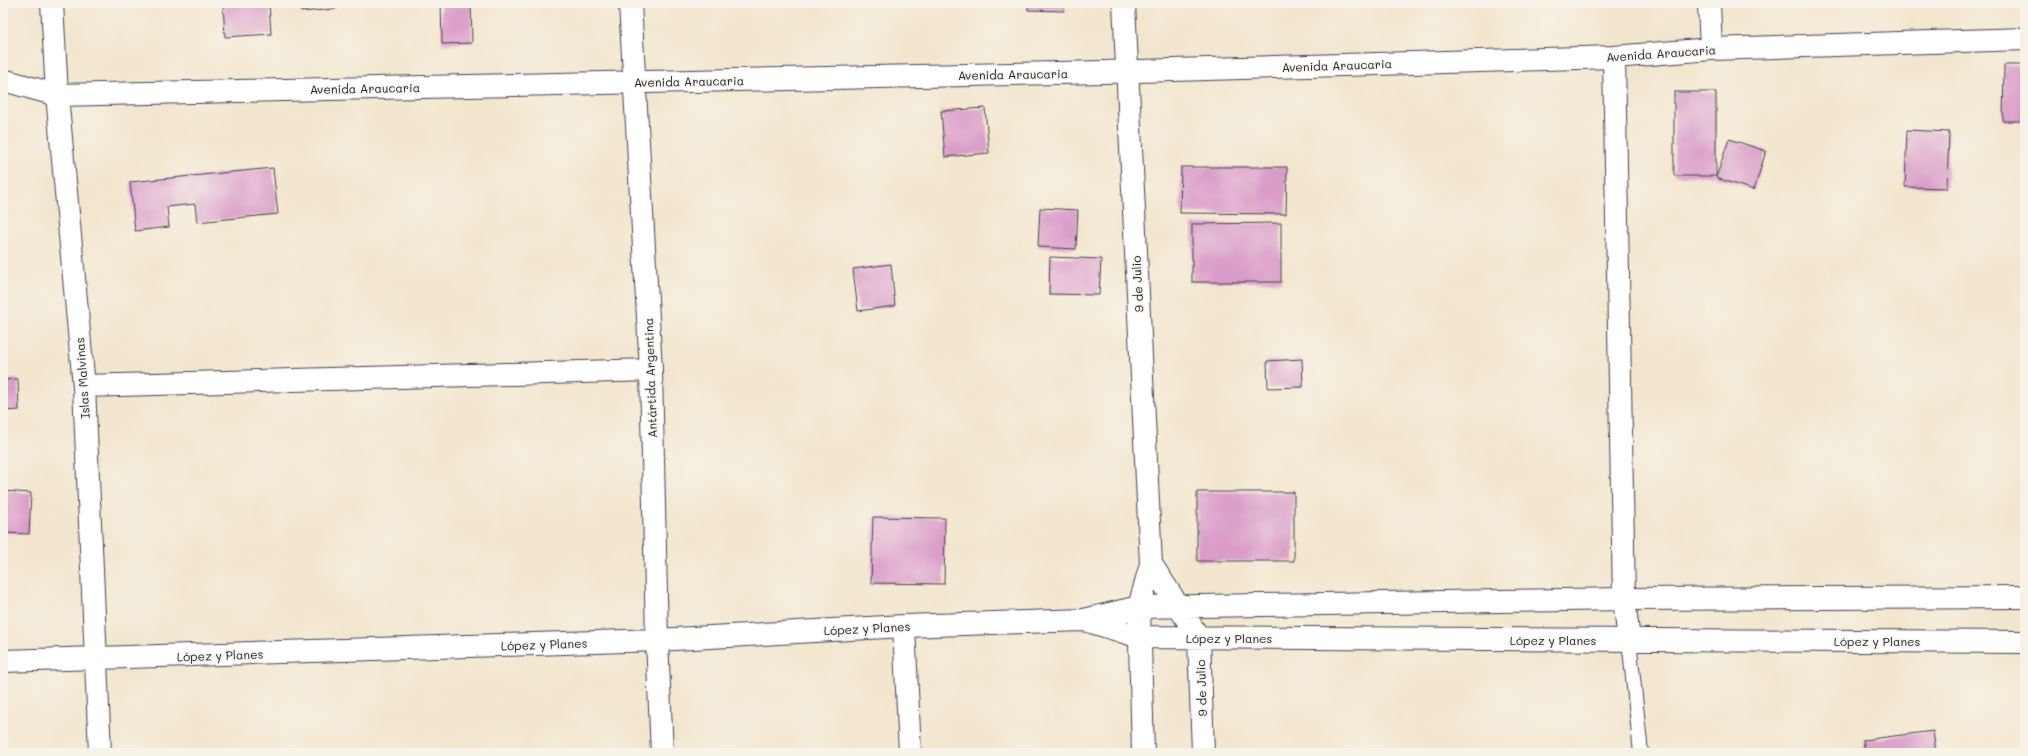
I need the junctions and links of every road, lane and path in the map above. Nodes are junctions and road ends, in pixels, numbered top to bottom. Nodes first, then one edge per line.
1 (52, 3) edge
2 (630, 3) edge
3 (1124, 3) edge
4 (1709, 3) edge
5 (2025, 39) edge
6 (1711, 49) junction
7 (1614, 57) junction
8 (1126, 72) junction
9 (3, 80) edge
10 (634, 82) junction
11 (57, 95) junction
12 (651, 370) junction
13 (84, 386) junction
14 (1151, 564) junction
15 (2025, 597) edge
16 (1624, 600) junction
17 (1179, 606) junction
18 (1139, 607) junction
19 (1084, 620) junction
20 (904, 626) junction
21 (1140, 637) junction
22 (1199, 638) junction
23 (657, 640) junction
24 (1629, 640) junction
25 (2025, 642) edge
26 (96, 659) junction
27 (3, 661) edge
28 (100, 753) edge
29 (662, 753) edge
30 (910, 753) edge
31 (1143, 753) edge
32 (1203, 753) edge
33 (1641, 753) edge

1 - 11 street, Islas Malvinas
2 - 10 street, Antártida Argentina
3 - 8 street, 9 de Julio
4 - 6 street
5 - 6 street, Avenida Araucaria
6 - 7 street, Avenida Araucaria
7 - 8 street, Avenida Araucaria
7 - 16 street
8 - 10 street, Avenida Araucaria
8 - 14 street, 9 de Julio
9 - 11 street, Avenida Araucaria
10 - 11 street, Avenida Araucaria
10 - 12 street, Antártida Argentina
11 - 13 street, Islas Malvinas
12 - 13 street
12 - 23 street, Antártida Argentina
13 - 26 street, Islas Malvinas
14 - 17 street
14 - 18 street, 9 de Julio
15 - 16 street, López y Planes
16 - 17 street, López y Planes
16 - 24 street
17 - 18 street, López y Planes
17 - 22 street
18 - 19 street, López y Planes
18 - 21 street, 9 de Julio
19 - 20 street, López y Planes
19 - 21 street, López y Planes
20 - 23 street, López y Planes
20 - 30 street
21 - 22 street, López y Planes
21 - 31 street, 9 de Julio
22 - 24 street, López y Planes
22 - 32 street, 9 de Julio
23 - 26 street, López y Planes
23 - 29 street, Antártida Argentina
24 - 25 street, López y Planes
24 - 33 lane
26 - 27 street, López y Planes
26 - 28 street, Islas Malvinas

